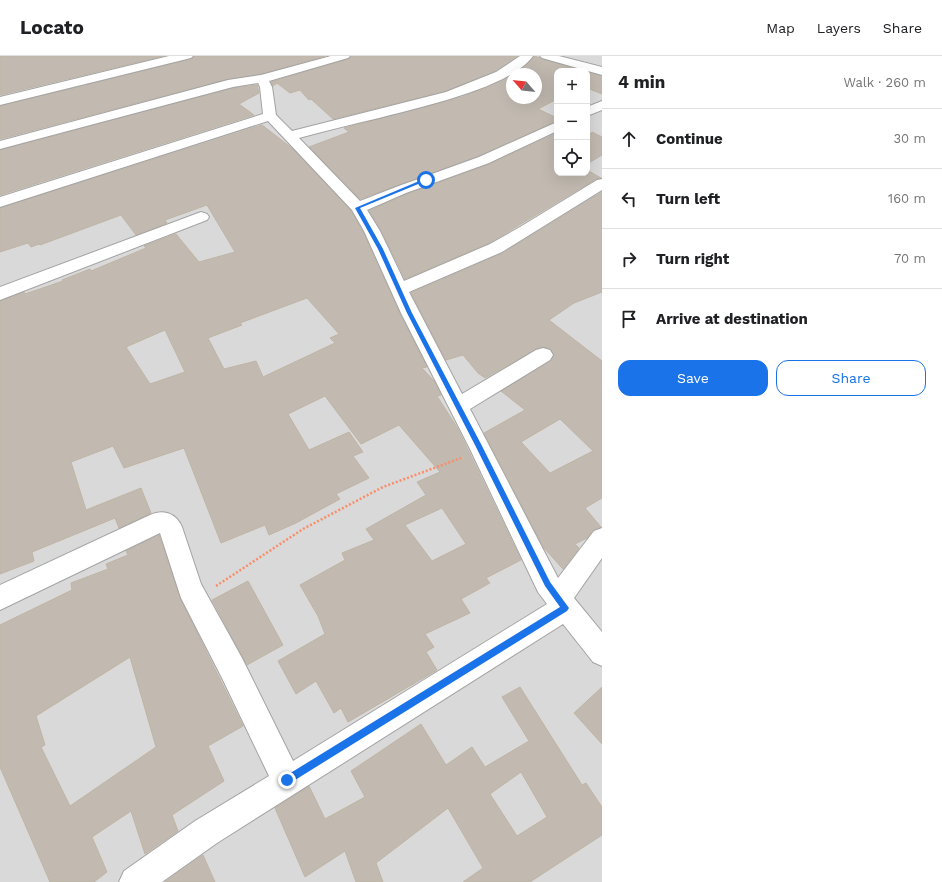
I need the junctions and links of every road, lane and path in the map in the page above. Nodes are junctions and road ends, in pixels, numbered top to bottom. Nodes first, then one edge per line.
1 (187, 56) edge
2 (344, 56) edge
3 (527, 56) edge
4 (546, 56) edge
5 (602, 71) edge
6 (262, 79) junction
7 (0, 101) edge
8 (602, 105) edge
9 (590, 111) edge
10 (270, 116) junction
11 (554, 127) edge
12 (289, 136) junction
13 (0, 145) edge
14 (602, 183) edge
15 (0, 202) edge
16 (358, 208) junction
17 (201, 217) dead end
18 (399, 290) junction
19 (0, 294) edge
20 (543, 355) dead end
21 (458, 406) junction
22 (481, 451) junction
23 (602, 539) edge
24 (0, 598) edge
25 (196, 600) junction
26 (562, 604) junction
27 (602, 653) edge
28 (287, 780) junction
29 (135, 882) edge

1 - 7 street
2 - 6 street
3 - 12 street
4 - 5 street
6 - 10 street
6 - 13 street
8 - 9 street
10 - 12 street
10 - 15 street
11 - 16 street
12 - 16 street
14 - 18 street
16 - 18 street
17 - 19 street
18 - 21 street
20 - 21 street
21 - 22 street
22 - 25 path
22 - 26 street
23 - 26 street
24 - 25 street
25 - 28 street
26 - 27 street
26 - 28 street
28 - 29 street

